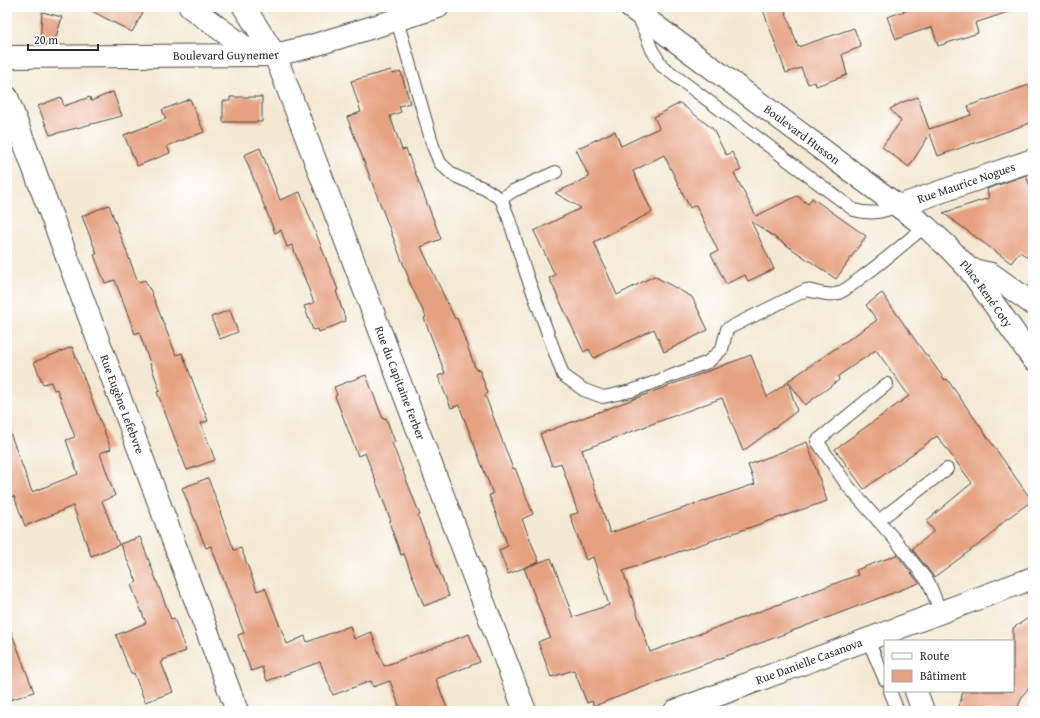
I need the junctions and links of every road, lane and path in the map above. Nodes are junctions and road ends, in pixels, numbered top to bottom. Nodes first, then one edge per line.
1 (190, 7) edge
2 (244, 7) edge
3 (438, 7) edge
4 (637, 9) edge
5 (397, 20) junction
6 (275, 55) junction
7 (7, 57) edge
8 (7, 97) edge
9 (1033, 160) edge
10 (556, 172) dead end
11 (501, 199) junction
12 (899, 206) junction
13 (924, 226) junction
14 (969, 269) junction
15 (1033, 304) edge
16 (1033, 359) edge
17 (887, 384) dead end
18 (947, 469) dead end
19 (878, 521) junction
20 (1033, 578) edge
21 (941, 613) junction
22 (896, 636) edge
23 (868, 640) junction
24 (884, 678) edge
25 (890, 692) edge
26 (916, 692) edge
27 (237, 711) edge
28 (525, 711) edge
29 (675, 711) edge
30 (898, 711) edge
31 (923, 711) edge

1 - 6 street
2 - 6 street, Rue du Capitaine Ferber
3 - 5 street, Boulevard Guynemer
4 - 12 street, Boulevard Husson
4 - 12 lane
5 - 6 street, Boulevard Guynemer
5 - 11 lane
6 - 7 street, Boulevard Guynemer
6 - 28 street, Rue du Capitaine Ferber
8 - 27 street, Rue Eugène Lefebvre
9 - 12 street, Rue Maurice Nogues
10 - 11 lane
11 - 13 lane
12 - 13 street, Boulevard Husson
13 - 14 street, Boulevard Husson
14 - 15 street, Place René Coty
14 - 16 street, Place René Coty
17 - 19 lane
18 - 19 lane
19 - 21 lane
20 - 21 street, Rue Danielle Casanova
21 - 22 street, Rue Danielle Casanova
22 - 23 street, Rue Danielle Casanova
23 - 24 lane
23 - 29 street, Rue Danielle Casanova
25 - 30 lane
26 - 31 street

